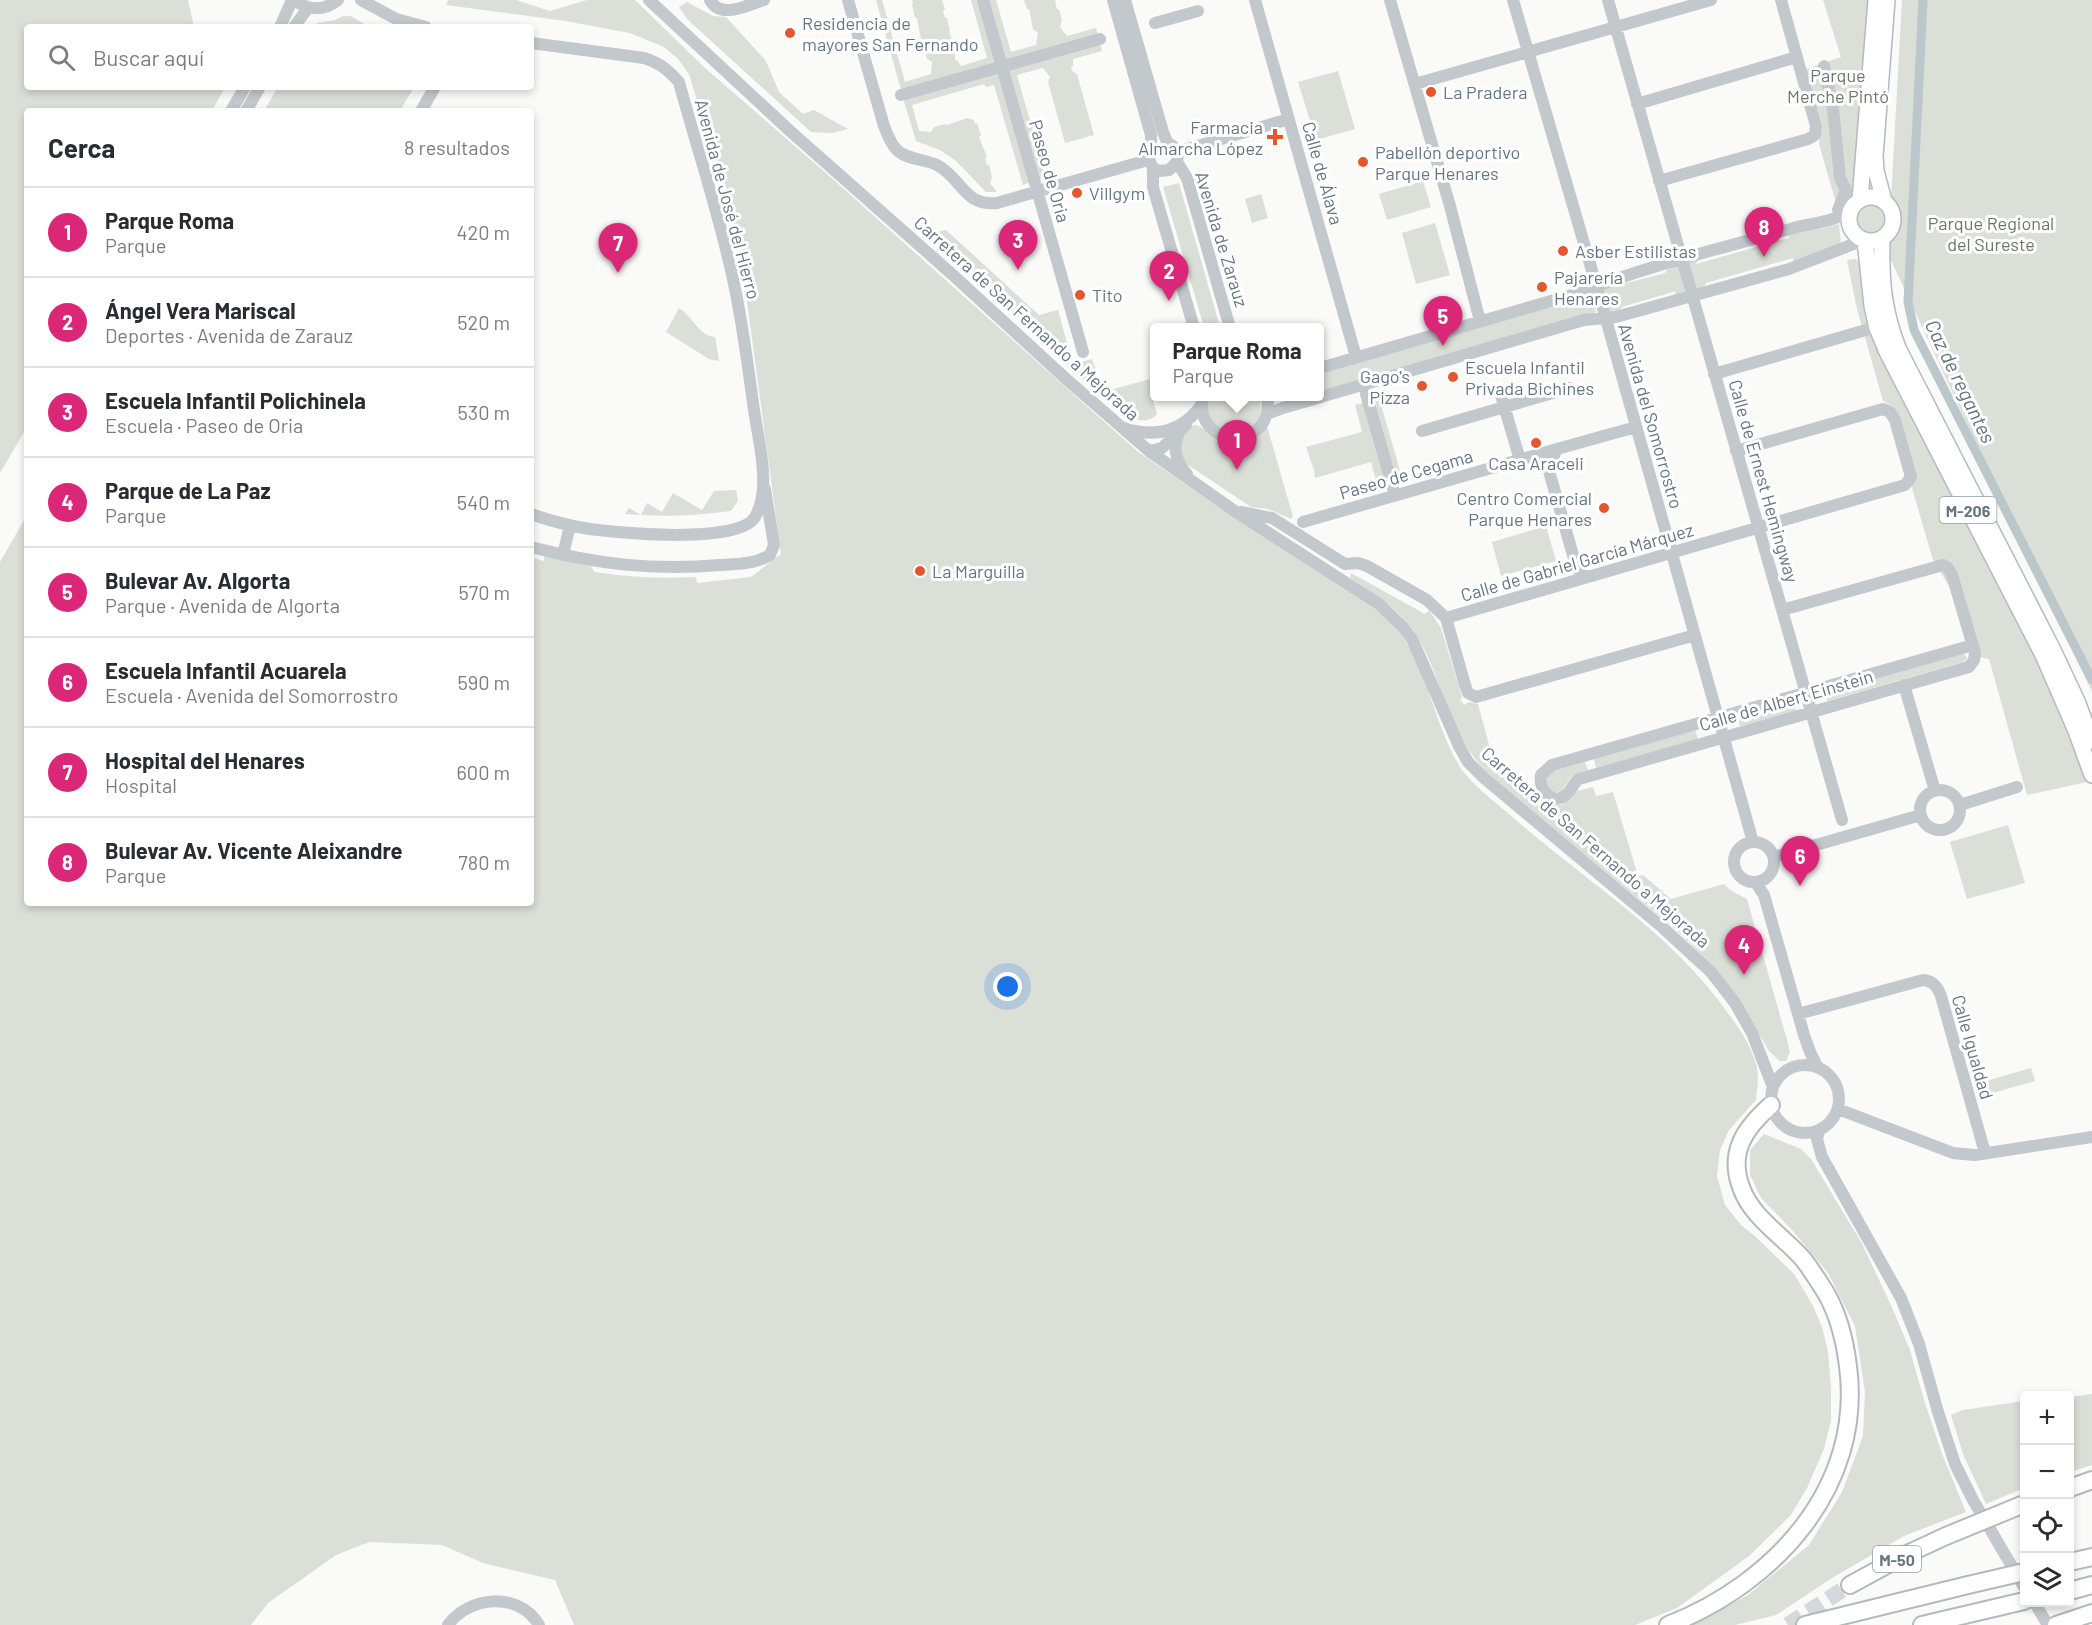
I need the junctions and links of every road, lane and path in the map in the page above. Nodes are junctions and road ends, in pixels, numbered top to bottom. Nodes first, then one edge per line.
1 (293, 0) edge
2 (338, 0) edge
3 (361, 0) edge
4 (650, 0) edge
5 (764, 0) edge
6 (848, 0) edge
7 (983, 0) edge
8 (1113, 0) edge
9 (1125, 0) edge
10 (1255, 0) edge
11 (1390, 0) edge
12 (1513, 0) edge
13 (1608, 0) edge
14 (1711, 0) edge
15 (1781, 0) edge
16 (1875, 0) edge
17 (1887, 0) edge
18 (711, 1) edge
19 (308, 8) junction
20 (1198, 11) dead end
21 (1155, 23) dead end
22 (281, 24) edge
23 (296, 24) edge
24 (415, 24) edge
25 (1616, 27) junction
26 (1100, 39) dead end
27 (534, 43) edge
28 (1528, 52) junction
29 (1797, 57) junction
30 (1824, 66) dead end
31 (1002, 67) junction
32 (1415, 84) junction
33 (243, 90) edge
34 (258, 90) edge
35 (433, 90) edge
36 (1813, 92) dead end
37 (901, 95) dead end
38 (1831, 101) junction
39 (1637, 104) junction
40 (233, 108) edge
41 (248, 108) edge
42 (423, 108) edge
43 (1818, 109) dead end
44 (1289, 120) junction
45 (1824, 127) junction
46 (1167, 142) junction
47 (1151, 146) junction
48 (1177, 157) junction
49 (1150, 164) junction
50 (1659, 181) junction
51 (1037, 192) junction
52 (1884, 201) junction
53 (1849, 206) junction
54 (1882, 238) junction
55 (1864, 240) junction
56 (1843, 249) junction
57 (1682, 259) junction
58 (1869, 264) junction
59 (1596, 286) junction
60 (1692, 296) junction
61 (1605, 319) junction
62 (1480, 321) junction
63 (1193, 323) edge
64 (1229, 323) edge
65 (1866, 330) dead end
66 (1083, 352) dead end
67 (1356, 357) junction
68 (1324, 367) edge
69 (1714, 374) junction
70 (1570, 388) dead end
71 (1500, 392) dead end
72 (1366, 394) dead end
73 (1324, 396) edge
74 (1201, 401) edge
75 (1202, 401) edge
76 (1267, 401) edge
77 (1306, 401) edge
78 (1504, 407) junction
79 (1267, 414) junction
80 (1205, 420) junction
81 (1120, 427) junction
82 (1636, 427) junction
83 (1179, 428) junction
84 (1422, 431) dead end
85 (1557, 449) junction
86 (1149, 450) junction
87 (1736, 451) junction
88 (1520, 460) junction
89 (763, 479) junction
90 (1199, 486) junction
91 (1395, 495) junction
92 (1231, 508) junction
93 (534, 515) edge
94 (1303, 522) dead end
95 (570, 525) junction
96 (748, 526) junction
97 (1759, 529) junction
98 (534, 548) edge
99 (1672, 553) junction
100 (563, 555) junction
101 (764, 559) junction
102 (1587, 577) junction
103 (1782, 610) junction
104 (1446, 618) junction
105 (1695, 635) junction
106 (1972, 645) junction
107 (1904, 685) junction
108 (1806, 692) junction
109 (1811, 712) junction
110 (1718, 717) junction
111 (1724, 737) junction
112 (2092, 741) edge
113 (2092, 775) edge
114 (2017, 787) dead end
115 (1935, 790) junction
116 (1960, 805) junction
117 (1921, 815) junction
118 (1842, 820) dead end
119 (1753, 842) junction
120 (1774, 857) junction
121 (1760, 881) junction
122 (1798, 1014) junction
123 (1752, 1033) junction
124 (1804, 1035) junction
125 (1818, 1068) junction
126 (1790, 1069) junction
127 (1773, 1087) junction
128 (1771, 1105) junction
129 (1838, 1109) junction
130 (1819, 1131) junction
131 (1801, 1133) junction
132 (2091, 1136) edge
133 (1985, 1153) junction
134 (1822, 1157) junction
135 (2092, 1480) edge
136 (2074, 1487) edge
137 (2020, 1506) edge
138 (2092, 1557) edge
139 (2074, 1561) edge
140 (2020, 1573) edge
141 (2020, 1579) edge
142 (1850, 1585) tunnel mouth
143 (2092, 1586) edge
144 (2074, 1590) edge
145 (2020, 1602) edge
146 (2037, 1607) edge
147 (2092, 1613) edge
148 (448, 1625) edge
149 (539, 1625) edge
150 (1668, 1625) edge
151 (1805, 1625) edge
152 (1922, 1625) edge
153 (2048, 1625) edge
154 (2056, 1625) edge

1 - 19 street
1 - 22 street
2 - 19 street
3 - 24 street
4 - 81 street, Carretera de San Fernando a Mejorada
5 - 18 street
6 - 51 street
7 - 31 street, Paseo de Oria
8 - 47 street
9 - 46 street, Avenida de Zarauz
10 - 44 street, Calle de Álava
11 - 32 street
12 - 28 street, Avenida del Somorrostro
13 - 25 street, Calle de Ernest Hemingway
14 - 25 street
15 - 29 street
16 - 53 main road, M-206
17 - 52 main road, M-206
19 - 23 street
20 - 21 street
25 - 28 street
25 - 39 street, Calle de Ernest Hemingway
26 - 31 street
27 - 89 street, Avenida de José del Hierro
28 - 32 street
28 - 59 street, Avenida del Somorrostro
29 - 39 street
29 - 45 street
30 - 38 street
31 - 37 street
31 - 51 street, Paseo de Oria
32 - 62 street
33 - 40 street
34 - 41 street
35 - 42 street
36 - 38 street
38 - 43 street
38 - 45 street
39 - 50 street, Calle de Ernest Hemingway
44 - 48 street
44 - 67 street, Calle de Álava
45 - 50 street
45 - 53 street
46 - 47 street
46 - 48 street, Avenida de Zarauz
47 - 49 street
48 - 49 street, Avenida de Zarauz
48 - 64 street, Avenida de Zarauz
49 - 51 street
49 - 63 street
50 - 57 street, Calle de Ernest Hemingway
51 - 66 street, Paseo de Oria
52 - 53 main road
52 - 54 main road, M-206
53 - 55 main road, M-206
53 - 57 street
54 - 55 main road
54 - 112 main road, M-206
55 - 56 street
55 - 58 main road, M-206
56 - 58 street
56 - 60 street
57 - 59 street
57 - 60 street, Calle de Ernest Hemingway
58 - 113 main road, M-206
59 - 61 street, Avenida del Somorrostro
59 - 62 street
60 - 61 street
60 - 69 street, Calle de Ernest Hemingway
61 - 73 street
61 - 82 street, Avenida del Somorrostro
62 - 67 street
65 - 69 street
67 - 68 street
69 - 87 street, Calle de Ernest Hemingway
70 - 78 street
71 - 78 street
72 - 91 street
74 - 83 street
75 - 80 street
76 - 79 street
77 - 79 street
78 - 84 street
78 - 88 street
79 - 80 street
80 - 83 street
81 - 83 street
81 - 86 street, Carretera de San Fernando a Mejorada
82 - 85 street, Paseo de Cegama
82 - 99 street, Avenida del Somorrostro
83 - 86 street
83 - 90 street
85 - 88 street, Paseo de Cegama
85 - 102 street
86 - 90 street, Carretera de San Fernando a Mejorada
87 - 97 street, Calle de Ernest Hemingway
87 - 97 street, Calle de Gabriel García Márquez
88 - 91 street, Paseo de Cegama
89 - 96 street
89 - 101 street, Avenida de José del Hierro
90 - 92 street, Carretera de San Fernando a Mejorada
91 - 94 street, Paseo de Cegama
92 - 104 street, Calle de Gabriel García Márquez
92 - 123 street, Carretera de San Fernando a Mejorada
93 - 95 street
95 - 96 street
95 - 100 street
96 - 101 street
97 - 99 street, Calle de Gabriel García Márquez
97 - 103 street, Calle de Ernest Hemingway
98 - 100 street
99 - 102 street, Calle de Gabriel García Márquez
99 - 105 street, Avenida del Somorrostro
100 - 101 street
102 - 104 street, Calle de Gabriel García Márquez
103 - 106 street
103 - 108 street, Calle de Ernest Hemingway
104 - 105 street
105 - 110 street, Avenida del Somorrostro
106 - 107 street, Calle de Albert Einstein
106 - 108 street, Calle de Albert Einstein
107 - 109 street, Calle de Albert Einstein
107 - 115 street
108 - 109 street, Calle de Ernest Hemingway
108 - 110 street, Calle de Albert Einstein
109 - 111 street, Calle de Albert Einstein
109 - 118 street, Calle de Ernest Hemingway
110 - 111 street, Avenida del Somorrostro
110 - 111 street, Calle de Albert Einstein
111 - 119 street, Avenida del Somorrostro
114 - 116 street
115 - 116 street
115 - 117 street
116 - 117 street
117 - 120 street
119 - 120 street
119 - 121 street
120 - 121 street
121 - 122 street
122 - 124 street
122 - 133 street, Calle Igualdad
123 - 126 street, Carretera de San Fernando a Mejorada
123 - 127 street, Carretera de San Fernando a Mejorada
124 - 125 street
124 - 126 street
125 - 126 street
125 - 129 street
126 - 127 street
127 - 128 street
128 - 131 street
128 - 150 highway
129 - 130 street
129 - 133 street
130 - 131 street
130 - 134 street
131 - 134 street
132 - 133 street
134 - 141 street
135 - 136 highway
137 - 142 highway, M-50, bridge
138 - 139 highway
140 - 151 highway, bridge
143 - 144 highway
145 - 152 highway
146 - 153 street
147 - 154 highway
148 - 149 street

